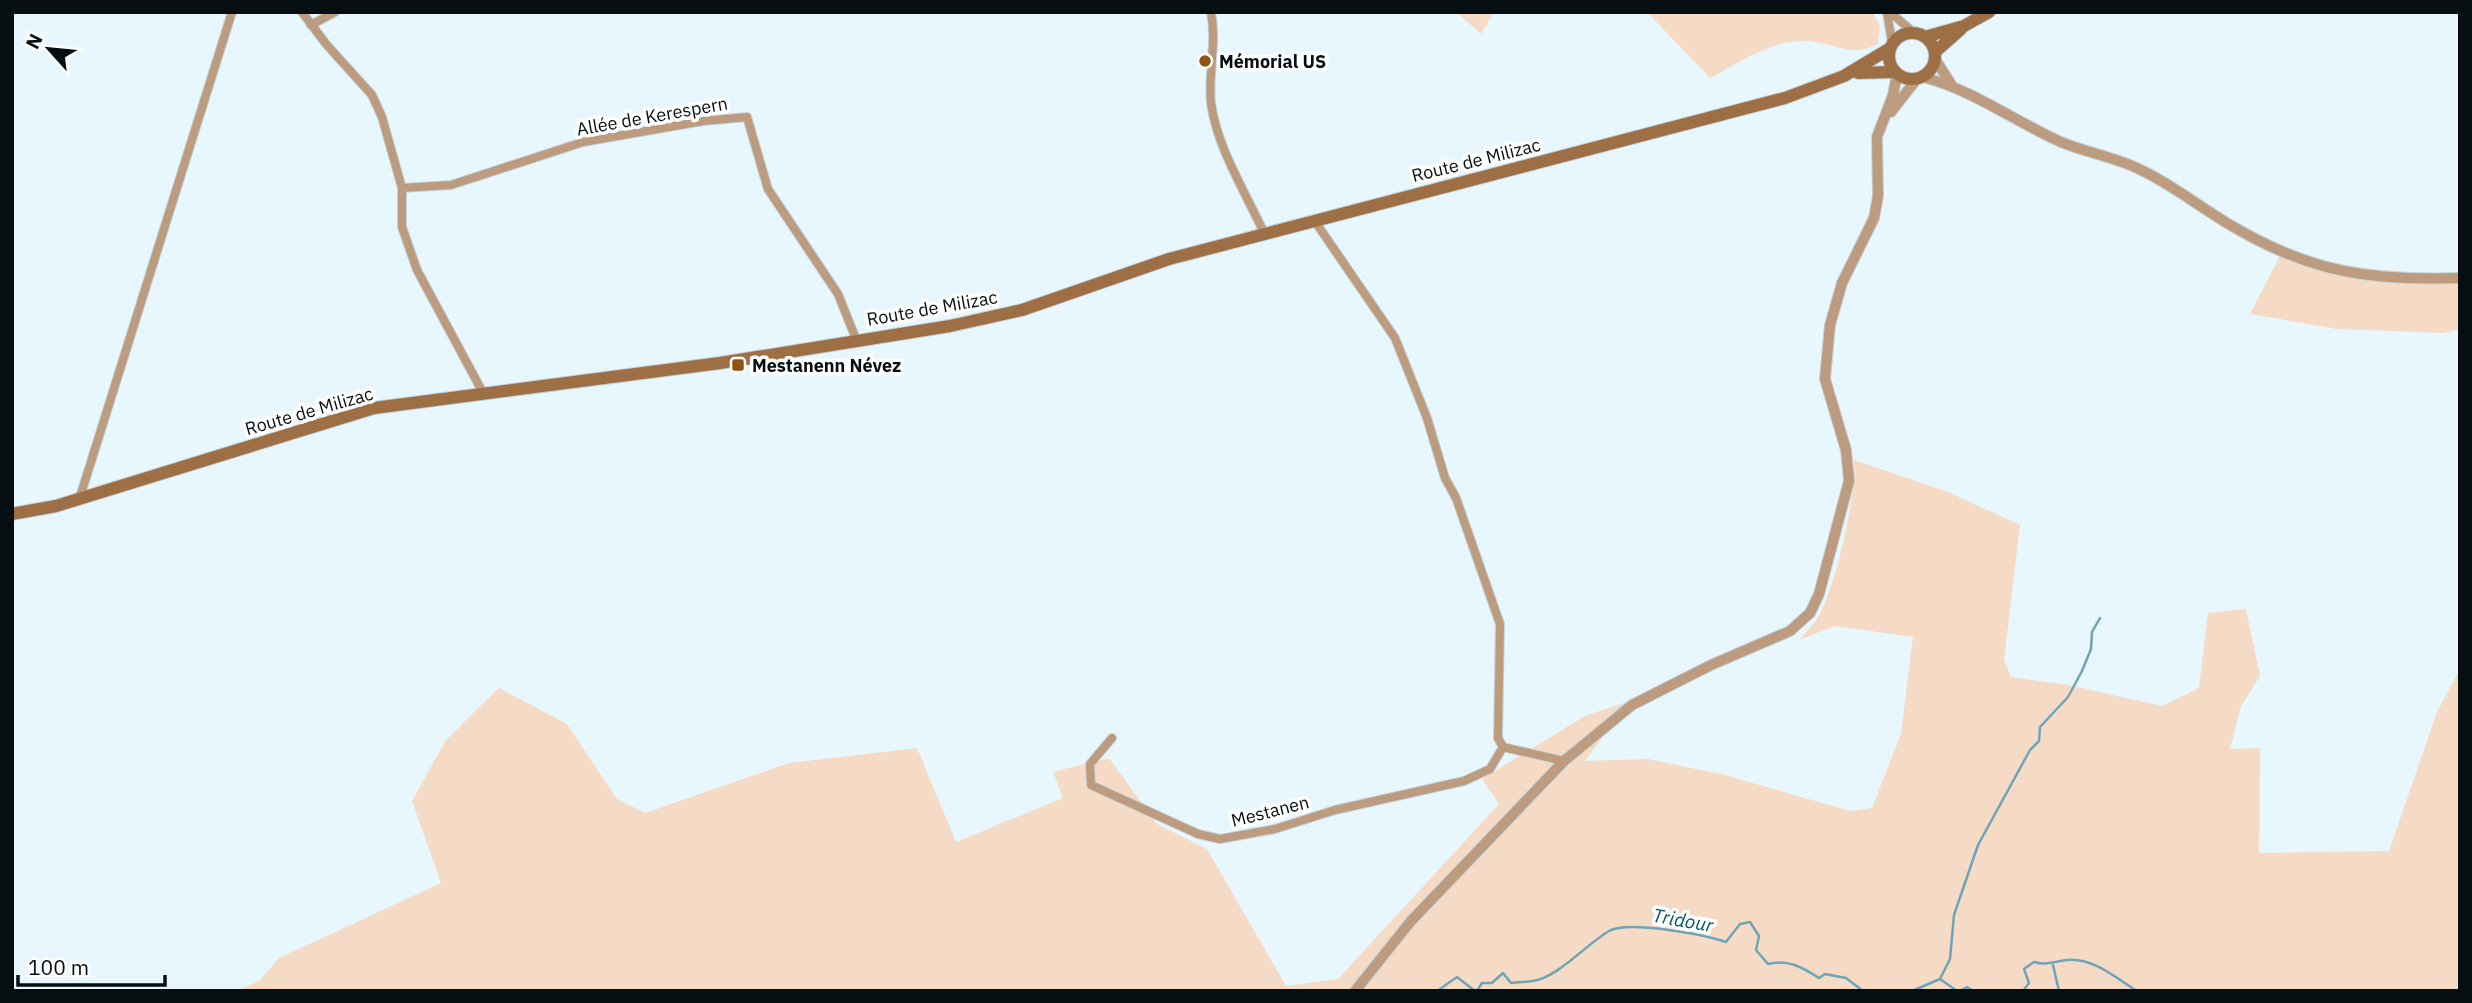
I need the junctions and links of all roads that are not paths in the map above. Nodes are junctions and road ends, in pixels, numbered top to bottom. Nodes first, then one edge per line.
1 (232, 12) edge
2 (302, 12) edge
3 (335, 12) edge
4 (1211, 12) edge
5 (1889, 12) edge
6 (1989, 12) edge
7 (312, 25) junction
8 (1964, 26) junction
9 (1919, 35) junction
10 (1891, 46) junction
11 (1935, 56) junction
12 (1895, 73) junction
13 (1843, 76) junction
14 (1919, 78) junction
15 (1951, 84) junction
16 (1882, 123) junction
17 (402, 188) junction
18 (1314, 220) junction
19 (1264, 233) junction
20 (2460, 278) edge
21 (856, 339) junction
22 (482, 396) junction
23 (80, 497) junction
24 (12, 513) edge
25 (1112, 738) dead end
26 (1503, 747) junction
27 (1564, 761) junction
28 (1355, 991) edge

1 - 23 street
2 - 7 street
3 - 7 street
4 - 19 street
5 - 9 street
5 - 10 street
6 - 8 main road
7 - 17 street
8 - 9 main road
8 - 11 main road
9 - 10 main road
9 - 11 main road
10 - 12 main road
10 - 13 main road, Route de Milizac
11 - 14 main road
11 - 15 street
12 - 13 main road, Route de Milizac
12 - 14 main road
12 - 16 street
13 - 18 main road, Route de Milizac
14 - 15 street
14 - 16 street
15 - 20 street
16 - 27 street
17 - 21 street, Allée de Kerespern
17 - 22 street
18 - 19 main road, Route de Milizac
18 - 26 street
19 - 21 main road, Route de Milizac
21 - 22 main road, Route de Milizac
22 - 23 main road, Route de Milizac
23 - 24 main road, Route de Milizac
25 - 26 street, Mestanen
26 - 27 street
27 - 28 street

